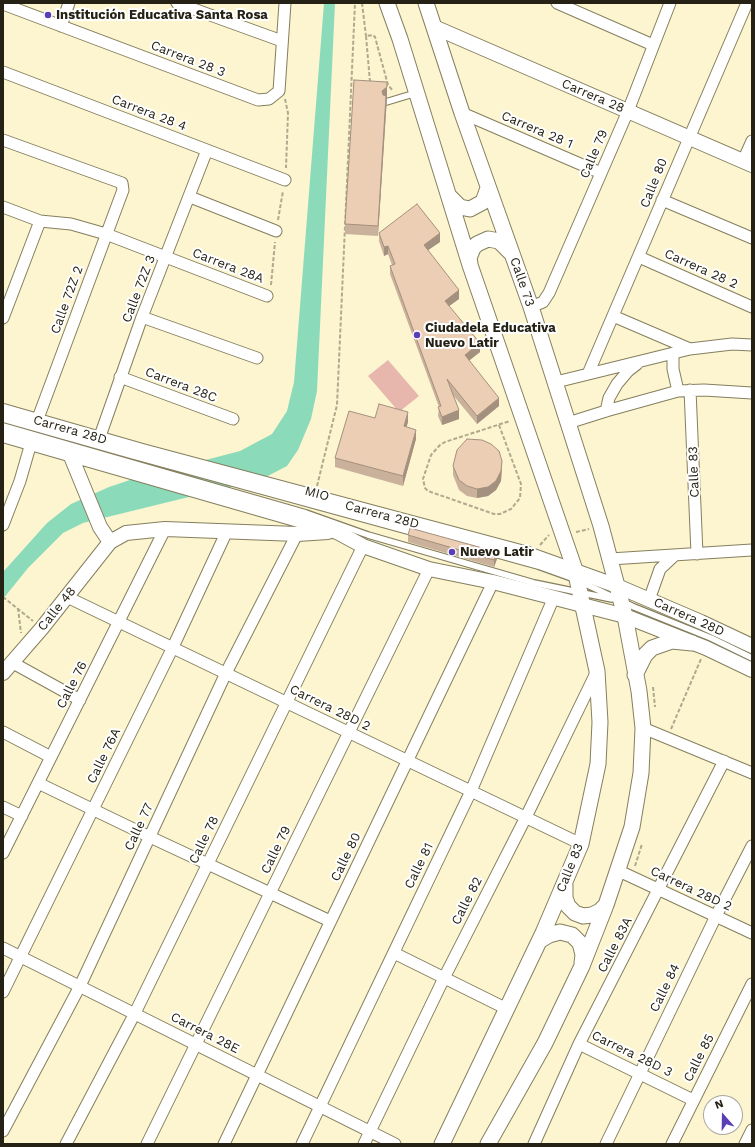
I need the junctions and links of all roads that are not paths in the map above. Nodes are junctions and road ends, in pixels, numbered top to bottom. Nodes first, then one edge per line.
1 (69, 3) edge
2 (176, 3) edge
3 (285, 3) edge
4 (387, 3) edge
5 (426, 3) edge
6 (557, 3) edge
7 (670, 3) edge
8 (746, 3) edge
9 (3, 4) edge
10 (61, 26) junction
11 (434, 27) junction
12 (282, 41) junction
13 (653, 45) junction
14 (3, 72) edge
15 (416, 92) junction
16 (386, 102) edge
17 (628, 111) junction
18 (462, 113) junction
19 (688, 137) junction
20 (3, 140) edge
21 (752, 142) edge
22 (207, 150) junction
23 (748, 163) edge
24 (601, 173) junction
25 (285, 180) road end
26 (488, 188) junction
27 (190, 197) junction
28 (450, 197) junction
29 (662, 200) junction
30 (3, 207) edge
31 (40, 221) junction
32 (276, 230) road end
33 (106, 234) junction
34 (752, 238) edge
35 (166, 257) junction
36 (639, 257) junction
37 (514, 259) junction
38 (470, 265) junction
39 (267, 296) road end
40 (532, 307) junction
41 (752, 307) edge
42 (613, 316) junction
43 (142, 317) junction
44 (3, 318) edge
45 (752, 345) edge
46 (690, 349) junction
47 (673, 353) junction
48 (257, 358) dead end
49 (639, 361) junction
50 (588, 374) junction
51 (120, 377) junction
52 (556, 382) junction
53 (690, 390) junction
54 (678, 391) junction
55 (752, 393) edge
56 (606, 410) junction
57 (3, 411) edge
58 (3, 419) edge
59 (233, 420) dead end
60 (37, 421) junction
61 (568, 423) junction
62 (3, 426) edge
63 (3, 435) edge
64 (99, 439) junction
65 (31, 443) junction
66 (136, 453) junction
67 (70, 454) junction
68 (239, 498) junction
69 (3, 525) edge
70 (165, 529) junction
71 (227, 531) junction
72 (337, 532) junction
73 (297, 534) junction
74 (419, 534) edge
75 (110, 542) junction
76 (363, 546) junction
77 (752, 550) edge
78 (486, 552) edge
79 (697, 554) junction
80 (675, 555) junction
81 (610, 559) junction
82 (429, 568) junction
83 (493, 582) junction
84 (617, 586) junction
85 (579, 587) junction
86 (67, 597) junction
87 (554, 597) junction
88 (649, 600) junction
89 (621, 601) junction
90 (625, 616) junction
91 (119, 622) junction
92 (699, 645) junction
93 (752, 646) edge
94 (173, 647) junction
95 (752, 658) edge
96 (8, 668) edge
97 (752, 670) edge
98 (597, 671) junction
99 (226, 673) junction
100 (635, 675) junction
101 (80, 700) junction
102 (287, 702) junction
103 (643, 728) junction
104 (3, 732) edge
105 (349, 732) junction
106 (51, 757) junction
107 (724, 760) junction
108 (408, 761) junction
109 (752, 773) edge
110 (38, 783) junction
111 (471, 791) junction
112 (3, 807) edge
113 (94, 808) junction
114 (22, 816) junction
115 (526, 817) junction
116 (150, 837) junction
117 (581, 844) junction
118 (752, 846) edge
119 (3, 853) edge
120 (208, 864) junction
121 (619, 871) junction
122 (565, 880) junction
123 (659, 890) junction
124 (270, 894) junction
125 (606, 904) junction
126 (716, 916) junction
127 (330, 921) junction
128 (752, 933) edge
129 (539, 941) junction
130 (3, 948) edge
131 (394, 953) junction
132 (22, 957) junction
133 (582, 966) junction
134 (444, 978) junction
135 (752, 984) edge
136 (80, 986) junction
137 (3, 992) edge
138 (507, 1009) junction
139 (135, 1014) junction
140 (196, 1044) junction
141 (579, 1044) junction
142 (256, 1074) junction
143 (640, 1074) junction
144 (693, 1100) junction
145 (320, 1106) junction
146 (752, 1130) edge
147 (3, 1131) edge
148 (370, 1131) junction
149 (66, 1144) edge
150 (147, 1144) edge
151 (224, 1144) edge
152 (302, 1144) edge
153 (364, 1144) edge
154 (395, 1144) edge
155 (442, 1144) edge
156 (488, 1144) edge
157 (534, 1144) edge
158 (606, 1144) edge
159 (672, 1144) edge
160 (745, 1144) edge

1 - 10 street
2 - 12 street
3 - 12 street
4 - 15 main road
5 - 11 main road, Calle 73
6 - 13 street
7 - 13 street, Calle 79
8 - 19 street, Calle 80
9 - 10 street, Carrera 28 3
10 - 12 street, Carrera 28 3
11 - 17 street, Carrera 28
11 - 18 main road, Calle 73
13 - 17 street, Calle 79
14 - 22 street, Carrera 28 4
15 - 16 lane
15 - 28 main road
17 - 19 street, Carrera 28
17 - 24 street, Calle 79
18 - 24 street, Carrera 28 1
18 - 26 main road, Calle 73
19 - 23 street, Carrera 28
19 - 29 street, Calle 80
20 - 33 street, Calle 72Z 2
21 - 23 street
22 - 25 street, Carrera 28 4
22 - 27 street, Calle 72Z 3
24 - 40 street, Calle 79
26 - 28 main road
26 - 37 main road, Calle 73
27 - 32 street
27 - 35 street, Calle 72Z 3
28 - 38 main road
29 - 34 street
29 - 36 street, Calle 80
30 - 31 street, Carrera 28A
31 - 33 street, Carrera 28A
31 - 44 street
33 - 35 street, Carrera 28A
33 - 60 street, Calle 72Z 2
35 - 39 street, Carrera 28A
35 - 43 street, Calle 72Z 3
36 - 41 street, Carrera 28 2
36 - 42 street, Calle 80
37 - 38 main road
37 - 40 main road, Calle 73
38 - 85 main road
40 - 52 main road, Calle 73
42 - 46 street
42 - 50 street, Calle 80
43 - 48 street
43 - 51 street, Calle 72Z 3
45 - 46 street
46 - 47 street
47 - 49 street
47 - 54 street
49 - 50 street
49 - 56 street
50 - 52 street
51 - 59 street, Carrera 28C
51 - 64 street, Calle 72Z 3
52 - 61 main road, Calle 73
53 - 54 street
53 - 55 street
53 - 79 street, Calle 83
54 - 56 street
56 - 61 street
57 - 60 street, Carrera 28D
58 - 66 lane, MIO
60 - 64 street, Carrera 28D
61 - 81 main road, Calle 73
62 - 68 lane, MIO
63 - 65 street, Carrera 28D
64 - 66 street, Carrera 28D
65 - 67 street, Carrera 28D
65 - 69 street
66 - 74 lane, MIO
66 - 85 street, Carrera 28D
67 - 68 street, Carrera 28D
67 - 75 street
68 - 72 street, Carrera 28D
68 - 85 lane, MIO
70 - 71 street
70 - 75 street
70 - 91 street, Calle 76
71 - 73 street
71 - 94 street, Calle 76A
72 - 73 street
72 - 76 street, Carrera 28D
73 - 99 street, Calle 77
75 - 86 street, Calle 48
76 - 82 street, Carrera 28D
76 - 102 street, Calle 78
77 - 79 street
78 - 85 lane, MIO
79 - 80 street
80 - 81 street
80 - 88 street
81 - 84 main road, Calle 73
82 - 83 street, Carrera 28D
82 - 105 street, Calle 79
83 - 87 street, Carrera 28D
83 - 108 street, Calle 80
84 - 85 street, Carrera 28D
84 - 88 street, Carrera 28D
84 - 89 main road
85 - 87 street, Carrera 28D
85 - 89 lane, MIO
85 - 89 lane, MIO
85 - 90 street, Carrera 28D
85 - 98 main road, Calle 83
86 - 91 street, Carrera 28D 2
86 - 96 street, Calle 48
87 - 111 street, Calle 81
88 - 93 street, Carrera 28D
89 - 90 main road
89 - 95 lane, MIO
90 - 92 street, Carrera 28D
90 - 100 main road
91 - 94 street, Carrera 28D 2
91 - 101 street, Calle 76
92 - 97 street, Carrera 28D
92 - 100 main road
94 - 99 street, Carrera 28D 2
94 - 113 street, Calle 76A
96 - 101 street
98 - 115 street, Calle 82
98 - 117 main road, Calle 83
99 - 102 street, Carrera 28D 2
99 - 116 street, Calle 77
100 - 103 main road
101 - 106 street, Calle 76
102 - 105 street, Carrera 28D 2
102 - 120 street, Calle 78
103 - 107 street
103 - 121 main road
104 - 106 street
105 - 108 street, Carrera 28D 2
105 - 124 street, Calle 79
106 - 110 street, Calle 76
107 - 109 street
107 - 123 street, Calle 83A
108 - 111 street, Carrera 28D 2
108 - 127 street, Calle 80
110 - 113 street
110 - 114 street, Calle 76
111 - 115 street, Carrera 28D 2
111 - 131 street, Calle 81
112 - 114 street
113 - 116 street
113 - 132 street, Calle 76A
114 - 119 street, Calle 76
115 - 117 street, Carrera 28D 2
115 - 134 street, Calle 82
116 - 120 street
116 - 136 street, Calle 77
117 - 122 main road, Calle 83
118 - 126 street, Calle 84
120 - 124 street
120 - 139 street, Calle 78
121 - 123 street, Carrera 28D 2
121 - 125 main road
122 - 125 main road
122 - 129 main road, Calle 83
123 - 126 street, Carrera 28D 2
123 - 141 street, Calle 83A
124 - 127 street
124 - 140 street, Calle 79
125 - 133 main road
126 - 128 street, Carrera 28D 2
126 - 143 street, Calle 84
127 - 142 street, Calle 80
129 - 133 main road
129 - 138 main road, Calle 83
130 - 132 street, Carrera 28E
131 - 134 street
131 - 145 street, Calle 81
132 - 136 street, Carrera 28E
132 - 137 street, Calle 76A
133 - 156 main road
134 - 138 street
134 - 148 street, Calle 82
135 - 144 street, Calle 85
136 - 139 street, Carrera 28E
136 - 147 street, Calle 77
138 - 155 main road, Calle 83
139 - 140 street, Carrera 28E
139 - 149 street, Calle 78
140 - 142 street, Carrera 28E
140 - 150 street, Calle 79
141 - 143 street, Carrera 28D 3
141 - 157 street, Calle 83A
142 - 145 street, Carrera 28E
142 - 151 street, Calle 80
143 - 144 street, Carrera 28D 3
143 - 158 street, Calle 84
144 - 159 street, Calle 85
145 - 148 street, Carrera 28E
145 - 152 street, Calle 81
146 - 160 street
148 - 153 street, Calle 82
148 - 154 street, Carrera 28E

